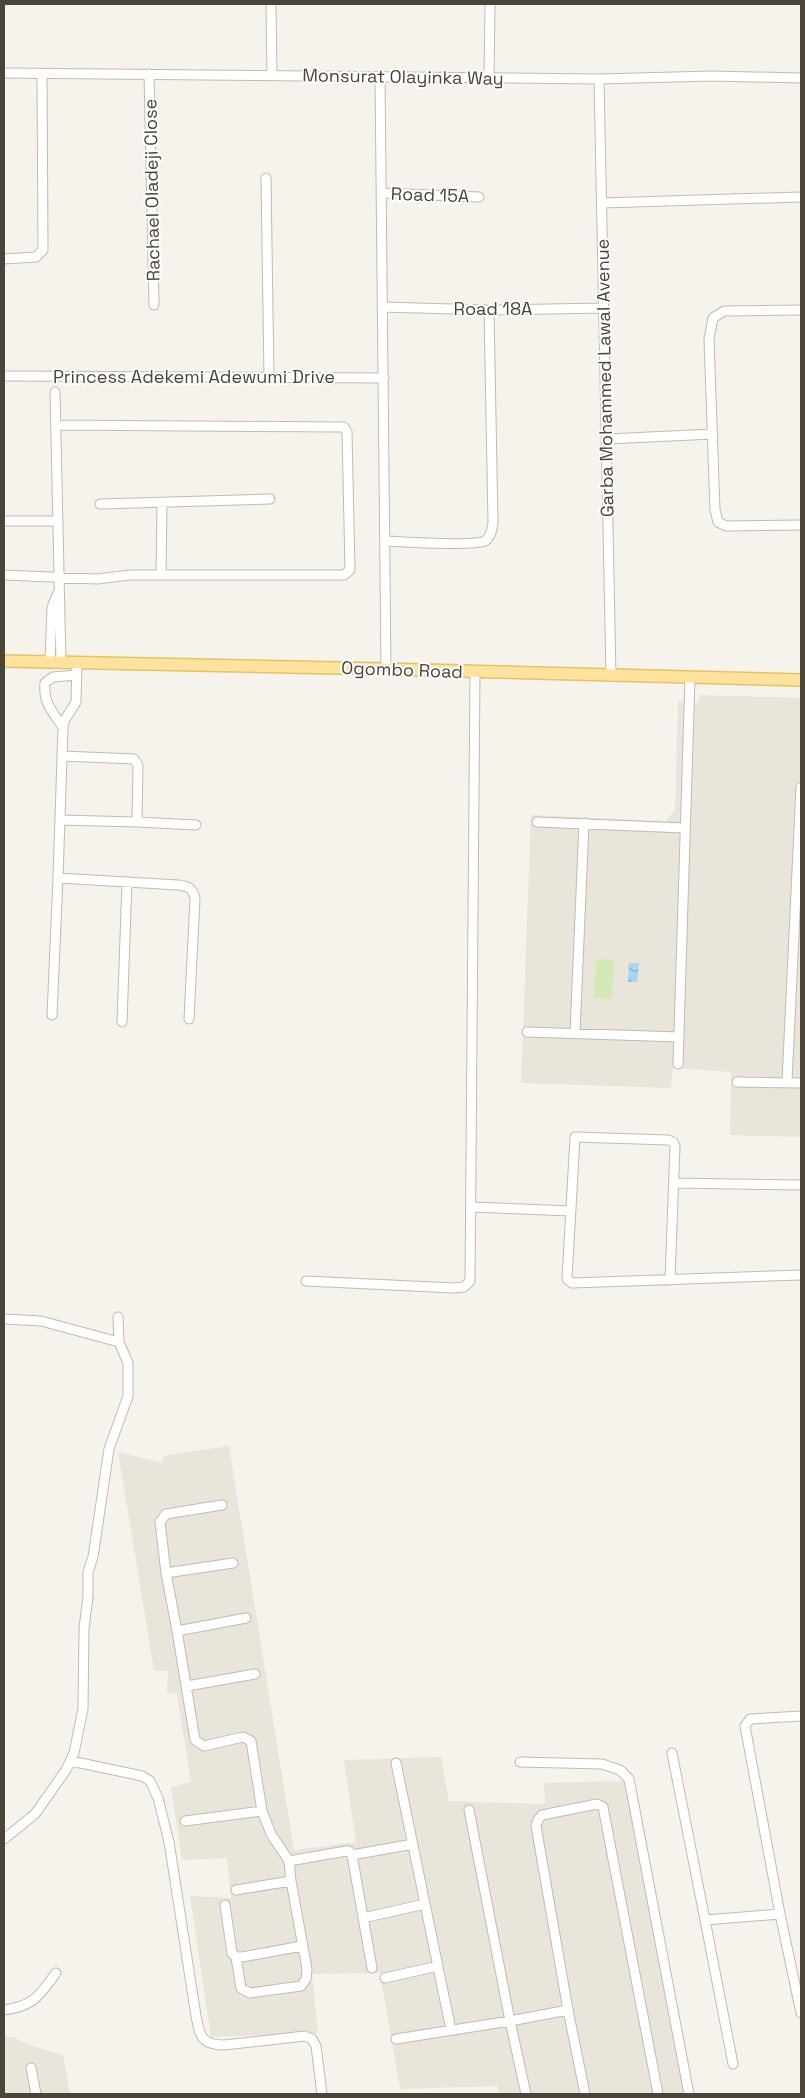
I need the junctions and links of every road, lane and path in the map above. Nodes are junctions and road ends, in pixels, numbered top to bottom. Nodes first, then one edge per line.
1 (271, 4) edge
2 (490, 4) edge
3 (4, 73) edge
4 (42, 74) junction
5 (150, 74) junction
6 (272, 75) junction
7 (380, 77) junction
8 (489, 77) junction
9 (801, 78) edge
10 (600, 79) junction
11 (266, 178) dead end
12 (381, 193) junction
13 (479, 197) dead end
14 (801, 197) edge
15 (602, 203) junction
16 (4, 259) edge
17 (154, 305) dead end
18 (382, 307) junction
19 (604, 308) junction
20 (489, 310) junction
21 (801, 310) edge
22 (4, 376) edge
23 (269, 378) junction
24 (384, 378) junction
25 (54, 392) dead end
26 (56, 425) junction
27 (713, 434) junction
28 (607, 439) junction
29 (270, 499) dead end
30 (162, 503) junction
31 (100, 504) dead end
32 (4, 521) edge
33 (58, 521) junction
34 (801, 525) edge
35 (386, 541) junction
36 (161, 574) junction
37 (4, 575) edge
38 (58, 578) junction
39 (4, 661) edge
40 (55, 662) junction
41 (77, 669) junction
42 (386, 670) junction
43 (475, 672) junction
44 (611, 676) junction
45 (690, 677) junction
46 (801, 680) edge
47 (63, 727) junction
48 (62, 756) junction
49 (801, 787) edge
50 (60, 820) junction
51 (137, 822) junction
52 (537, 822) dead end
53 (584, 822) junction
54 (196, 825) dead end
55 (685, 828) junction
56 (58, 878) junction
57 (128, 882) junction
58 (52, 1015) dead end
59 (189, 1019) dead end
60 (122, 1022) dead end
61 (527, 1032) dead end
62 (575, 1034) junction
63 (679, 1037) junction
64 (678, 1064) dead end
65 (737, 1082) dead end
66 (787, 1082) junction
67 (801, 1083) edge
68 (674, 1183) junction
69 (801, 1185) edge
70 (471, 1207) junction
71 (570, 1211) junction
72 (801, 1275) edge
73 (670, 1280) junction
74 (306, 1281) dead end
75 (118, 1317) dead end
76 (4, 1319) edge
77 (119, 1342) junction
78 (222, 1504) dead end
79 (233, 1563) dead end
80 (166, 1573) junction
81 (246, 1618) dead end
82 (176, 1631) junction
83 (255, 1674) dead end
84 (187, 1686) junction
85 (801, 1716) edge
86 (672, 1753) dead end
87 (71, 1761) junction
88 (520, 1762) dead end
89 (396, 1763) dead end
90 (469, 1810) dead end
91 (262, 1811) junction
92 (185, 1821) dead end
93 (4, 1840) edge
94 (413, 1844) junction
95 (352, 1855) junction
96 (289, 1861) junction
97 (291, 1881) junction
98 (236, 1890) dead end
99 (425, 1904) junction
100 (225, 1905) dead end
101 (780, 1914) junction
102 (363, 1918) junction
103 (705, 1920) junction
104 (302, 1946) junction
105 (236, 1956) junction
106 (438, 1966) junction
107 (372, 1968) dead end
108 (56, 1973) dead end
109 (385, 1978) dead end
110 (5, 2009) edge
111 (568, 2010) junction
112 (801, 2013) edge
113 (510, 2021) junction
114 (451, 2030) junction
115 (396, 2039) dead end
116 (733, 2064) dead end
117 (31, 2068) dead end
118 (36, 2094) edge
119 (322, 2094) edge
120 (526, 2094) edge
121 (585, 2094) edge
122 (658, 2094) edge
123 (690, 2094) edge

1 - 6 street
2 - 8 street
3 - 4 street, Monsurat Olayinka Way
4 - 5 street, Monsurat Olayinka Way
4 - 16 street
5 - 6 street, Monsurat Olayinka Way
5 - 17 street, Rachael Oladeji Close
6 - 7 street, Monsurat Olayinka Way
7 - 8 street, Monsurat Olayinka Way
7 - 12 street
8 - 10 street, Monsurat Olayinka Way
9 - 10 street, Monsurat Olayinka Way
10 - 15 street, Garba Mohammed Lawal Avenue
11 - 23 street
12 - 13 street, Road 15A
12 - 18 street
14 - 15 street
15 - 19 street, Garba Mohammed Lawal Avenue
18 - 20 street, Road 18A
18 - 24 street
19 - 20 street, Road 18A
19 - 28 street, Garba Mohammed Lawal Avenue
20 - 35 street
21 - 27 street
22 - 23 street, Princess Adekemi Adewumi Drive
23 - 24 street, Princess Adekemi Adewumi Drive
24 - 35 street
25 - 26 street
26 - 33 street
26 - 36 street
27 - 28 street
27 - 34 street
28 - 44 street, Garba Mohammed Lawal Avenue
29 - 30 street
30 - 31 street
30 - 36 street
32 - 33 street
33 - 38 street
35 - 42 street
36 - 38 street
37 - 38 street
38 - 40 street
39 - 40 main road, Ogombo Road
40 - 41 main road, Ogombo Road
41 - 42 main road, Ogombo Road
41 - 47 street
41 - 47 street
42 - 43 main road, Ogombo Road
43 - 44 main road, Ogombo Road
43 - 70 street
44 - 45 main road, Ogombo Road
45 - 46 main road, Ogombo Road
45 - 55 street
47 - 48 street
48 - 50 street
48 - 51 street
49 - 66 street
50 - 51 street
50 - 56 street
51 - 54 street
52 - 53 street
53 - 55 street
53 - 62 street
55 - 63 street
56 - 57 street
56 - 58 street
57 - 59 street
57 - 60 street
61 - 62 street
62 - 63 street
63 - 64 street
65 - 66 street
66 - 67 street
68 - 69 street
68 - 71 street
68 - 73 street
70 - 71 street
70 - 74 street
71 - 73 street
72 - 73 street
75 - 77 street
76 - 77 street
77 - 87 street
78 - 80 street
79 - 80 street
80 - 82 street
81 - 82 street
82 - 84 street
83 - 84 street
84 - 91 street
85 - 101 street
86 - 103 street
87 - 93 street
87 - 119 street
88 - 123 street
89 - 94 street
90 - 113 street
91 - 92 street
91 - 96 street
94 - 95 street
94 - 99 street
95 - 96 street
95 - 102 street
96 - 97 street
97 - 98 street
97 - 104 street
99 - 102 street
99 - 106 street
100 - 105 street
101 - 103 street
101 - 112 street
102 - 107 street
103 - 116 street
104 - 105 street
104 - 105 street
106 - 109 street
106 - 114 street
108 - 110 street
111 - 113 street
111 - 121 street
111 - 122 street
113 - 114 street
113 - 120 street
114 - 115 street
117 - 118 street

